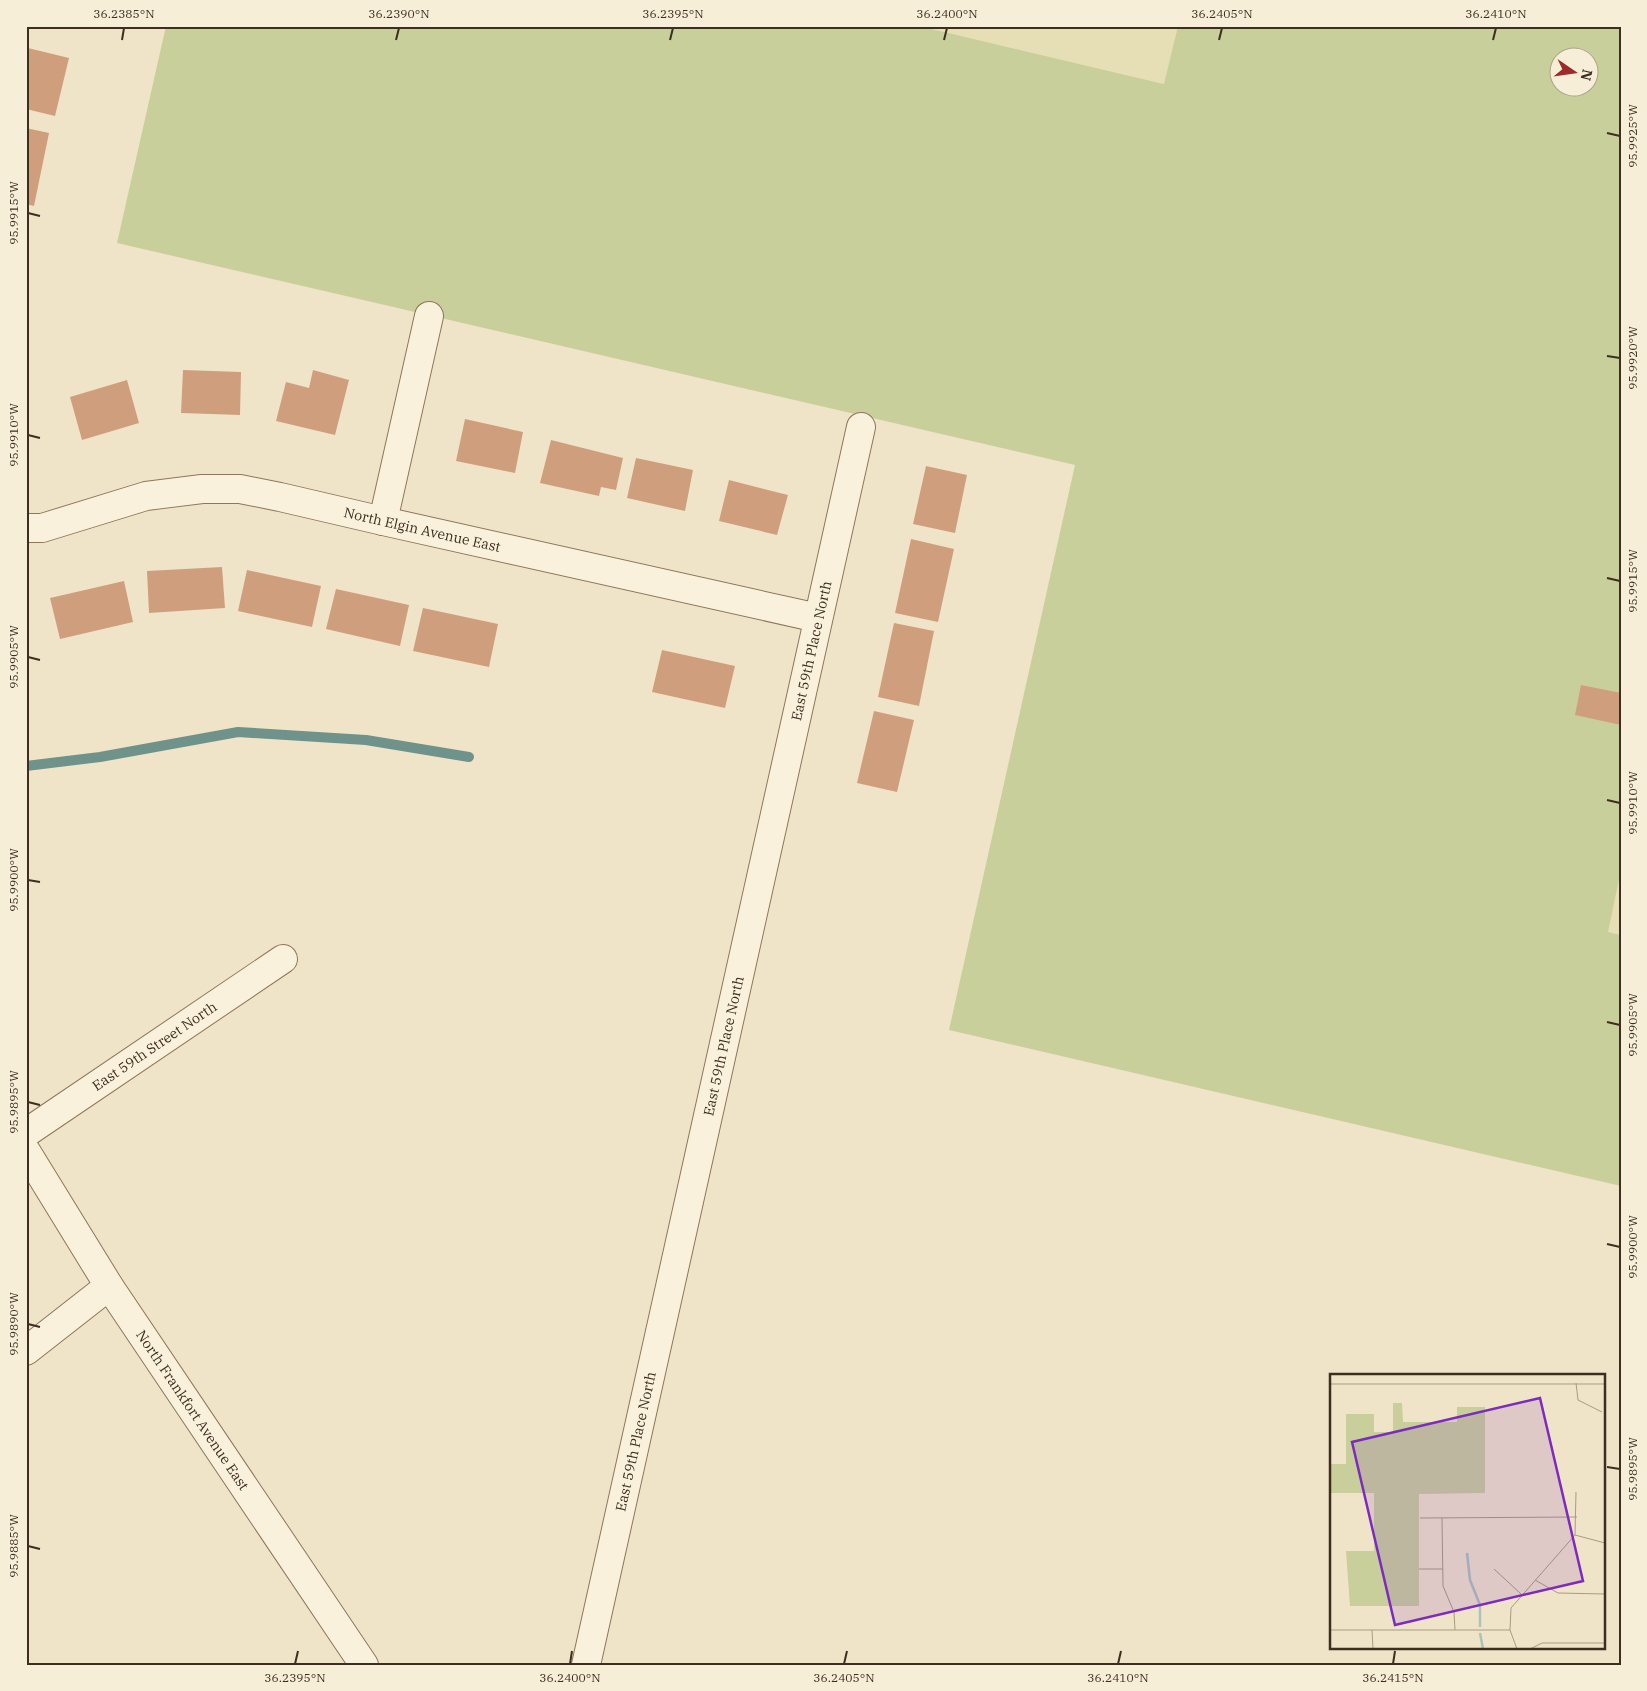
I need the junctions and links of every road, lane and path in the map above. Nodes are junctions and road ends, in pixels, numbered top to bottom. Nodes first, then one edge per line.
1 (429, 316) dead end
2 (861, 427) dead end
3 (383, 521) junction
4 (26, 528) edge
5 (818, 618) junction
6 (283, 959) dead end
7 (26, 1133) edge
8 (26, 1151) edge
9 (109, 1286) junction
10 (26, 1351) edge
11 (364, 1665) edge
12 (586, 1665) edge

1 - 3 street
2 - 5 street, East 59th Place North
3 - 4 street, North Elgin Avenue East
3 - 5 street, North Elgin Avenue East
5 - 12 street, East 59th Place North
6 - 7 street, East 59th Street North
8 - 9 street, North Frankfort Avenue East
9 - 10 street
9 - 11 street, North Frankfort Avenue East

